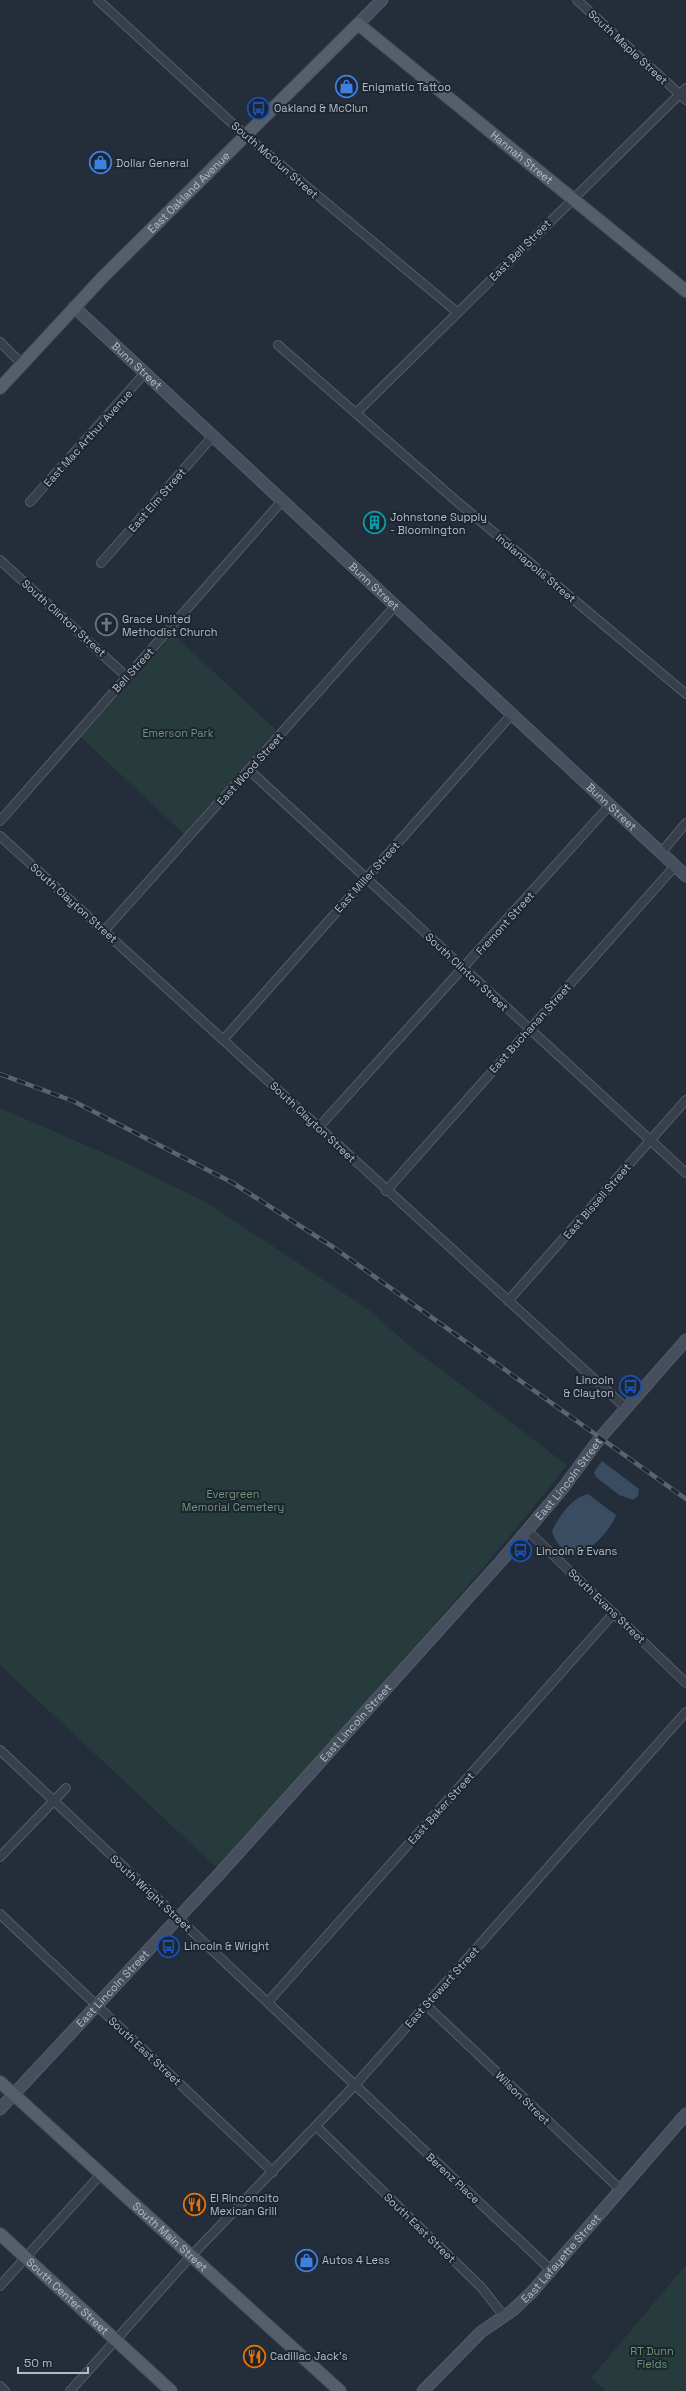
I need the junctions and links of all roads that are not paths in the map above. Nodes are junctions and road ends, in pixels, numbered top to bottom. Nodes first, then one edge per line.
1 (98, 0) edge
2 (382, 0) edge
3 (578, 0) edge
4 (358, 24) junction
5 (686, 88) edge
6 (679, 94) junction
7 (686, 100) edge
8 (245, 136) junction
9 (573, 198) junction
10 (686, 291) edge
11 (74, 307) junction
12 (457, 312) junction
13 (0, 342) edge
14 (278, 345) dead end
15 (21, 364) junction
16 (144, 374) junction
17 (0, 388) edge
18 (356, 413) junction
19 (213, 436) junction
20 (282, 501) junction
21 (30, 502) dead end
22 (0, 560) edge
23 (101, 563) dead end
24 (395, 606) junction
25 (127, 677) junction
26 (686, 694) edge
27 (512, 714) junction
28 (249, 770) junction
29 (609, 806) junction
30 (0, 821) edge
31 (686, 824) edge
32 (0, 836) edge
33 (661, 853) junction
34 (675, 866) junction
35 (686, 876) edge
36 (366, 878) junction
37 (104, 931) junction
38 (464, 970) junction
39 (529, 1030) junction
40 (223, 1040) junction
41 (686, 1100) edge
42 (319, 1128) junction
43 (651, 1140) junction
44 (686, 1173) edge
45 (386, 1191) junction
46 (508, 1301) junction
47 (686, 1340) edge
48 (626, 1408) junction
49 (527, 1530) junction
50 (614, 1613) junction
51 (686, 1683) edge
52 (686, 1712) edge
53 (0, 1750) edge
54 (66, 1788) dead end
55 (53, 1801) junction
56 (0, 1857) edge
57 (0, 1914) edge
58 (178, 1919) junction
59 (268, 2002) junction
60 (97, 2005) junction
61 (426, 2005) junction
62 (0, 2082) edge
63 (355, 2085) junction
64 (13, 2094) junction
65 (0, 2109) edge
66 (686, 2114) edge
67 (316, 2126) junction
68 (273, 2172) junction
69 (101, 2174) junction
70 (621, 2190) junction
71 (0, 2234) edge
72 (191, 2256) junction
73 (26, 2257) junction
74 (551, 2270) junction
75 (0, 2286) edge
76 (504, 2316) junction
77 (115, 2340) junction
78 (0, 2386) edge
79 (5, 2391) edge
80 (70, 2391) edge
81 (171, 2391) edge
82 (340, 2391) edge
83 (424, 2391) edge

1 - 8 street, South McClun Street
2 - 4 street, East Oakland Avenue
3 - 6 street, South Maple Street
4 - 8 main road, East Oakland Avenue
4 - 9 main road, Hannah Street
5 - 6 street, East Bell Street
6 - 7 street, South Maple Street
6 - 9 street, East Bell Street
8 - 11 main road, East Oakland Avenue
8 - 12 street, South McClun Street
9 - 10 main road, Hannah Street
9 - 12 street, East Bell Street
11 - 15 main road, East Oakland Avenue
11 - 16 street, Bunn Street
12 - 18 street, East Bell Street
13 - 15 street
14 - 18 street, Indianapolis Street
15 - 17 main road, East Oakland Avenue
16 - 19 street, Bunn Street
16 - 21 street, East Mac Arthur Avenue
18 - 26 street, Indianapolis Street
19 - 20 street, Bunn Street
19 - 23 street, East Elm Street
20 - 24 street, Bunn Street
20 - 25 street, Bell Street
22 - 25 street, South Clinton Street
24 - 27 street, Bunn Street
24 - 28 street, East Wood Street
25 - 30 street, Bell Street
27 - 29 street, Bunn Street
27 - 36 street, East Miller Street
28 - 36 street, South Clinton Street
28 - 37 street, East Wood Street
29 - 33 street, Bunn Street
29 - 38 street, Fremont Street
31 - 33 street
32 - 37 street, South Clayton Street
33 - 34 street, Bunn Street
34 - 35 street, Bunn Street
34 - 39 street, East Buchanan Street
36 - 38 street, South Clinton Street
36 - 40 street, East Miller Street
37 - 40 street, South Clayton Street
38 - 39 street, South Clinton Street
38 - 42 street, Fremont Street
39 - 43 street, South Clinton Street
39 - 45 street, East Buchanan Street
40 - 42 street, South Clayton Street
41 - 43 street, East Bissell Street
42 - 45 street, South Clayton Street
43 - 44 street, South Clinton Street
43 - 46 street, East Bissell Street
45 - 46 street, South Clayton Street
46 - 48 street, South Clayton Street
47 - 48 street, East Lincoln Street
48 - 49 street, East Lincoln Street
49 - 50 street, South Evans Street
49 - 58 street, East Lincoln Street
50 - 51 street, South Evans Street
50 - 59 street, East Baker Street
52 - 61 street, East Stewart Street
53 - 55 street, South Wright Street
54 - 55 street
55 - 56 street
55 - 58 street, South Wright Street
57 - 60 street, South East Street
58 - 59 street, South Wright Street
58 - 60 street, East Lincoln Street
59 - 63 street, South Wright Street
60 - 64 street, East Lincoln Street
60 - 68 street, South East Street
61 - 63 street, East Stewart Street
61 - 70 street, Wilson Street
62 - 64 main road, South Main Street
63 - 67 street, East Stewart Street
63 - 74 street, Berenz Place
64 - 65 street, East Lincoln Street
64 - 69 main road, South Main Street
66 - 70 street, East Lafayette Street
67 - 68 street, East Stewart Street
67 - 76 street, South East Street
68 - 72 street, East Stewart Street
69 - 72 main road, South Main Street
69 - 73 street
70 - 74 street, East Lafayette Street
71 - 73 main road, South Center Street
72 - 77 street, East Stewart Street
72 - 82 main road, South Main Street
73 - 75 street
73 - 77 main road, South Center Street
74 - 76 street, East Lafayette Street
76 - 83 street, East Lafayette Street
77 - 80 street, East Stewart Street
77 - 81 main road, South Center Street
78 - 79 street

